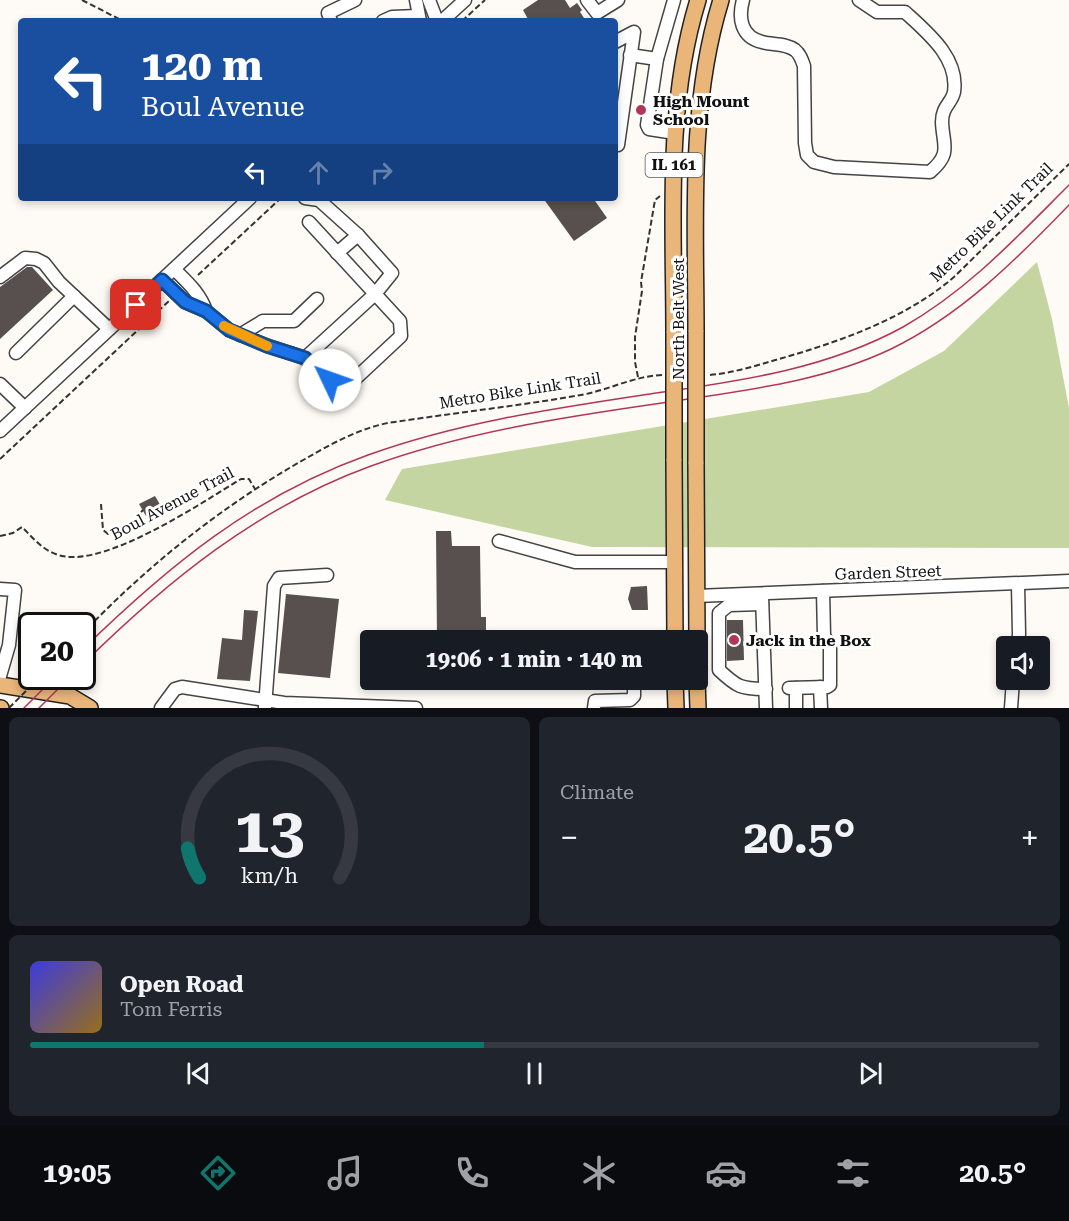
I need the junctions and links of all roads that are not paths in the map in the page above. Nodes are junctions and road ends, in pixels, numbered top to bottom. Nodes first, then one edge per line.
1 (321, 0) edge
2 (355, 0) edge
3 (416, 0) edge
4 (429, 0) edge
5 (465, 0) edge
6 (587, 0) edge
7 (618, 0) edge
8 (674, 0) edge
9 (698, 0) edge
10 (722, 0) edge
11 (743, 0) edge
12 (859, 0) edge
13 (329, 17) edge
14 (390, 18) edge
15 (406, 18) edge
16 (419, 18) edge
17 (438, 18) edge
18 (444, 18) edge
19 (618, 40) edge
20 (630, 55) junction
21 (657, 60) junction
22 (618, 89) edge
23 (624, 98) junction
24 (675, 133) junction
25 (618, 145) dead end
26 (247, 201) edge
27 (320, 201) edge
28 (309, 222) dead end
29 (358, 235) junction
30 (337, 253) junction
31 (174, 269) junction
32 (0, 277) edge
33 (162, 280) junction
34 (375, 294) junction
35 (74, 296) junction
36 (316, 299) dead end
37 (206, 311) junction
38 (109, 329) junction
39 (240, 335) junction
40 (16, 353) dead end
41 (305, 358) junction
42 (0, 384) edge
43 (25, 408) junction
44 (0, 431) edge
45 (499, 541) dead end
46 (674, 562) junction
47 (327, 575) dead end
48 (1069, 581) edge
49 (1018, 584) junction
50 (0, 589) edge
51 (823, 591) junction
52 (696, 596) junction
53 (762, 599) junction
54 (675, 630) edge
55 (697, 630) edge
56 (1019, 636) edge
57 (0, 676) edge
58 (0, 685) edge
59 (820, 687) junction
60 (766, 689) junction
61 (634, 690) edge
62 (675, 690) edge
63 (697, 690) edge
64 (1012, 690) edge
65 (265, 704) edge
66 (620, 704) edge
67 (338, 706) edge
68 (90, 708) edge
69 (161, 708) edge
70 (416, 708) edge
71 (594, 708) edge
72 (676, 708) edge
73 (698, 708) edge
74 (766, 708) edge
75 (796, 708) edge
76 (821, 708) edge
77 (1011, 708) edge

1 - 13 street
2 - 13 street
3 - 16 street
4 - 17 street
5 - 18 street
6 - 7 street
8 - 21 street
9 - 24 main road, North Belt West / IL 161
10 - 52 main road, North Belt West / IL 161, bridge
11 - 12 street
14 - 15 street
19 - 20 street
20 - 21 street
20 - 23 street
21 - 24 street
22 - 23 street
23 - 25 street
24 - 46 main road, North Belt West / IL 161, bridge
26 - 31 street
27 - 29 street
28 - 30 street
29 - 30 street
29 - 34 street
30 - 34 street
31 - 33 street
31 - 37 street
32 - 35 street
33 - 37 street
33 - 38 street
34 - 41 street
34 - 41 street
35 - 38 street
35 - 40 street
36 - 39 street
37 - 39 street
38 - 43 street
39 - 41 street
42 - 43 street
43 - 44 street
45 - 46 street
46 - 54 main road, North Belt West / IL 161
47 - 65 street
48 - 49 street, Garden Street
49 - 51 street, Garden Street
49 - 56 street
50 - 57 street
51 - 53 street, Garden Street
51 - 59 street
52 - 53 street, Garden Street
52 - 55 main road, North Belt West / IL 161
53 - 60 street
53 - 60 street
58 - 68 main road
59 - 75 street
59 - 76 street
60 - 74 street
61 - 66 street
62 - 72 main road
63 - 73 main road
64 - 77 street
65 - 67 street
65 - 69 street
66 - 71 street
67 - 70 street

